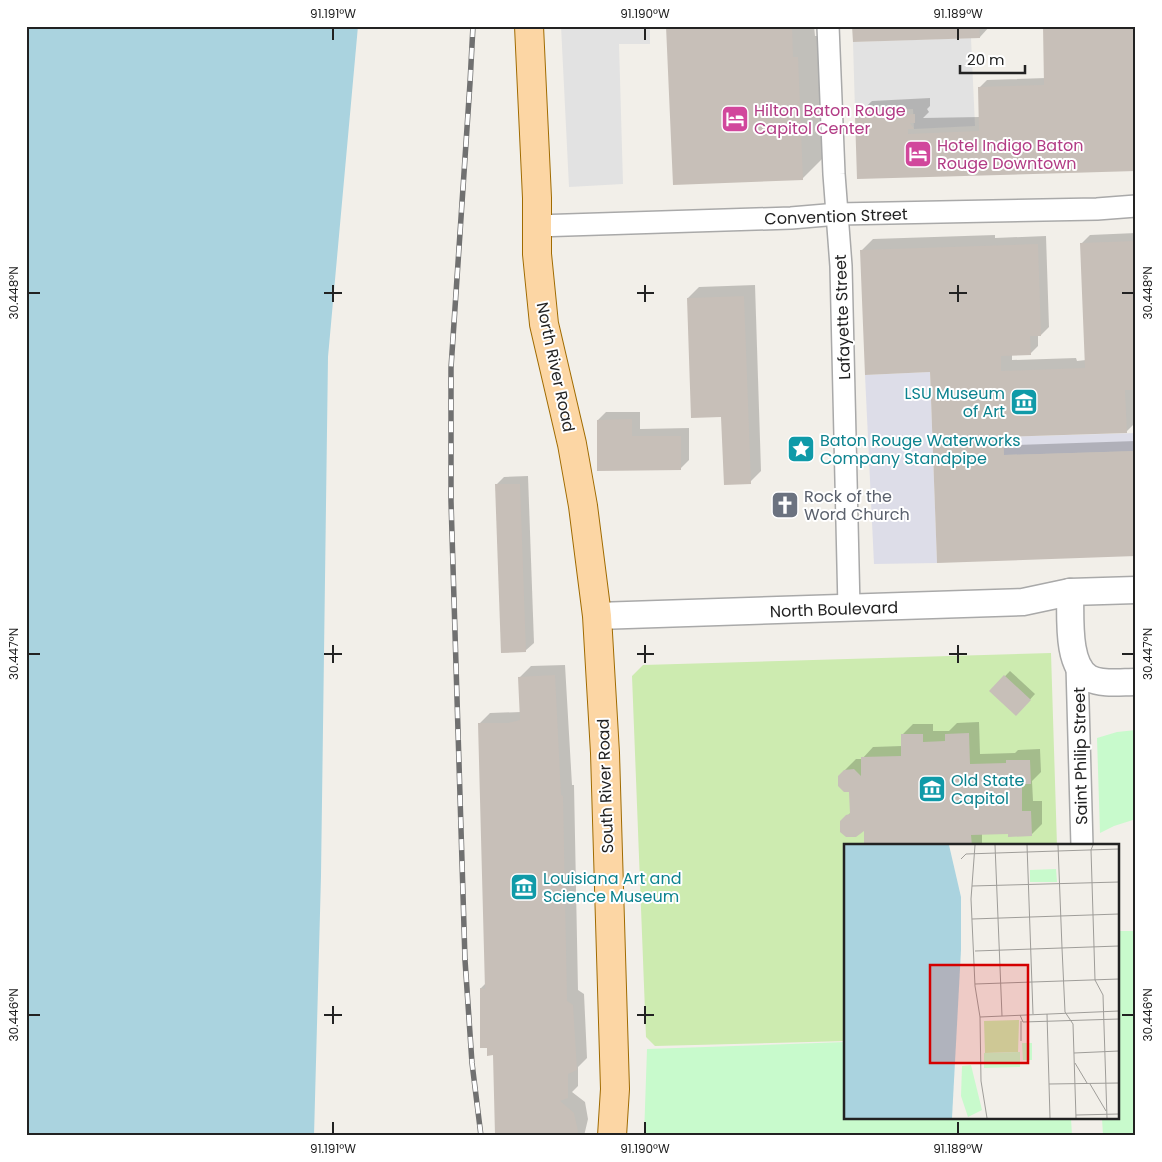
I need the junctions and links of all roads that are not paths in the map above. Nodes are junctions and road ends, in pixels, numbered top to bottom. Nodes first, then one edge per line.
1 (529, 26) edge
2 (828, 26) edge
3 (1136, 206) edge
4 (838, 214) junction
5 (536, 226) junction
6 (1136, 590) edge
7 (1070, 592) junction
8 (849, 608) junction
9 (597, 616) junction
10 (1077, 666) junction
11 (1136, 682) edge
12 (1082, 844) edge
13 (612, 1136) edge

1 - 5 main road, North River Road
2 - 4 street, Lafayette Street
3 - 4 street, Convention Street
4 - 5 street, Convention Street
4 - 8 street, Lafayette Street
5 - 9 main road, North River Road
6 - 7 street, North Boulevard
7 - 8 street, North Boulevard
7 - 10 street
8 - 9 street, North Boulevard
9 - 13 main road, South River Road
10 - 11 street
10 - 12 street, Saint Philip Street

